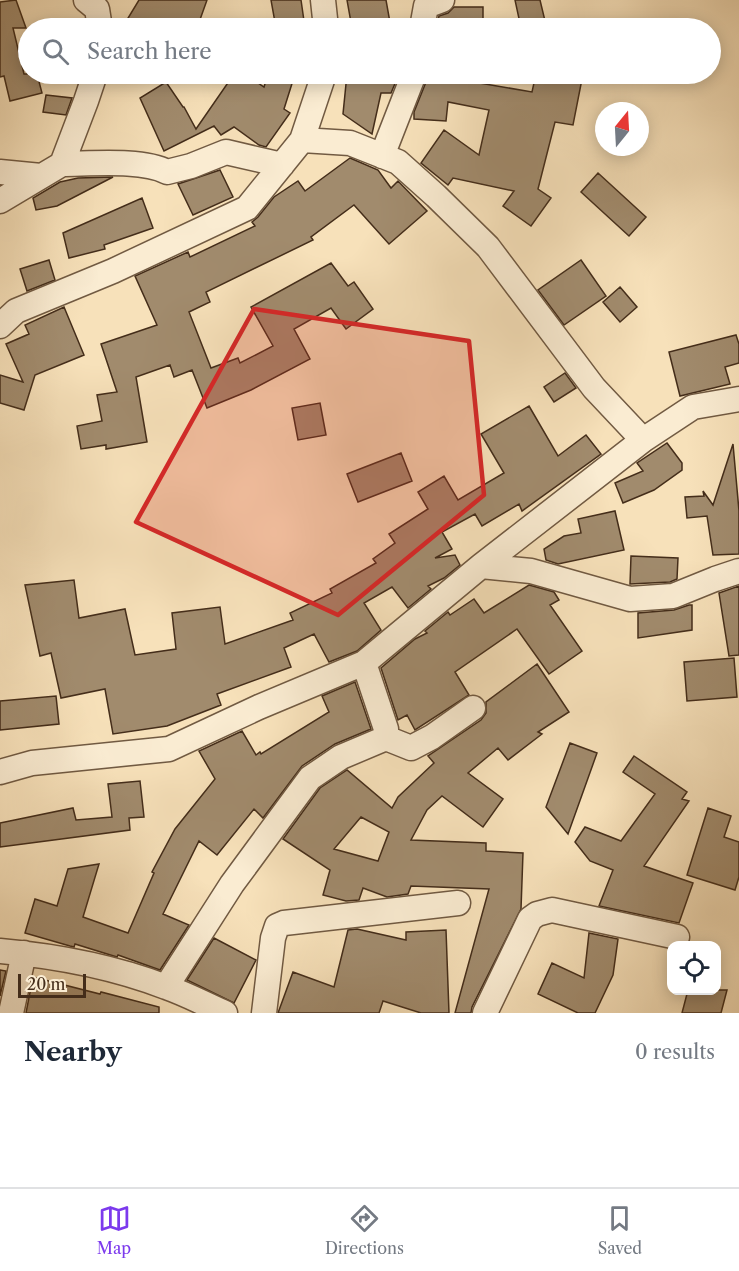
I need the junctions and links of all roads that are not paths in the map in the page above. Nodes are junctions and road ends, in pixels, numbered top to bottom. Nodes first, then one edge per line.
1 (86, 0) edge
2 (323, 0) edge
3 (442, 0) edge
4 (98, 18) edge
5 (325, 18) edge
6 (424, 18) edge
7 (92, 84) edge
8 (321, 84) edge
9 (410, 84) edge
10 (302, 140) junction
11 (382, 156) junction
12 (282, 165) junction
13 (51, 170) junction
14 (0, 172) edge
15 (0, 201) edge
16 (0, 326) edge
17 (739, 399) edge
18 (643, 440) junction
19 (481, 566) junction
20 (739, 572) edge
21 (364, 663) junction
22 (473, 708) dead end
23 (386, 738) junction
24 (0, 772) edge
25 (458, 903) dead end
26 (677, 937) dead end
27 (12, 952) edge
28 (166, 987) junction
29 (192, 1006) edge
30 (11, 1013) edge
31 (225, 1013) edge
32 (264, 1013) edge
33 (485, 1013) edge

1 - 4 street
2 - 5 street
3 - 6 street
7 - 13 street
8 - 10 street
9 - 11 street
10 - 11 street
10 - 12 street
11 - 18 street
12 - 13 street
12 - 16 street
13 - 14 street
13 - 15 street
17 - 18 street
18 - 19 street
19 - 20 street
19 - 21 street
21 - 23 street
21 - 24 street
22 - 23 street
23 - 28 street
25 - 32 street
26 - 33 street
27 - 28 street
27 - 30 street
28 - 29 street
29 - 31 street

